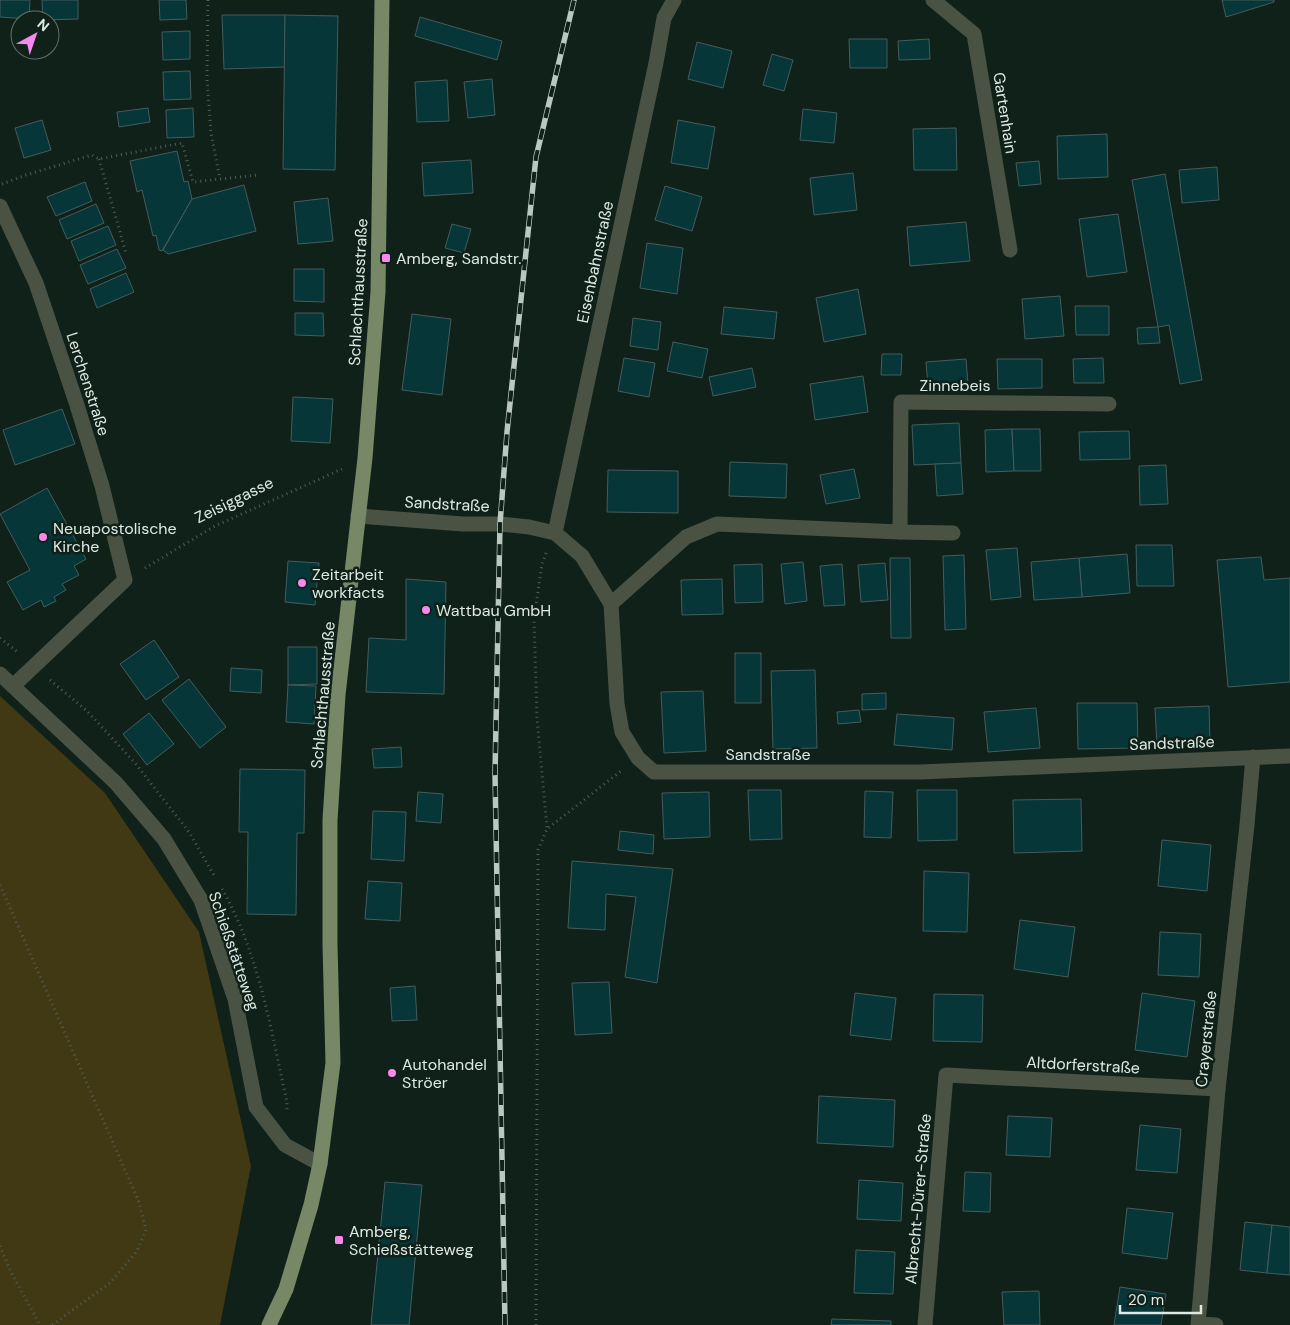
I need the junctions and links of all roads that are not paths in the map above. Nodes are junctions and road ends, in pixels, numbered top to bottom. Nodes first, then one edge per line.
1 (382, 0) edge
2 (674, 0) edge
3 (933, 0) edge
4 (0, 206) edge
5 (1010, 250) dead end
6 (1110, 404) dead end
7 (358, 516) junction
8 (900, 532) junction
9 (555, 533) junction
10 (953, 533) dead end
11 (610, 604) junction
12 (0, 674) edge
13 (13, 686) junction
14 (1290, 756) edge
15 (1253, 758) junction
16 (946, 1075) joint
17 (1218, 1089) junction
18 (320, 1164) junction
19 (1199, 1324) edge
20 (269, 1325) edge
21 (925, 1325) edge
22 (1216, 1325) edge

1 - 7 main road, Schlachthausstraße
2 - 9 street, Eisenbahnstraße
3 - 5 street, Gartenhain
4 - 13 street, Lerchenstraße
6 - 8 street, Zinnebeis
7 - 9 street, Sandstraße
7 - 18 main road, Schlachthausstraße
8 - 10 street
8 - 11 street
9 - 11 street, Sandstraße
11 - 15 street, Sandstraße
12 - 13 street, Schießstätteweg
13 - 18 street, Schießstätteweg
14 - 15 street, Sandstraße
15 - 17 street, Crayerstraße
16 - 17 street, Altdorferstraße
16 - 21 street, Albrecht-Dürer-Straße
17 - 19 street, Crayerstraße
18 - 20 main road, Schlachthausstraße
19 - 22 street

